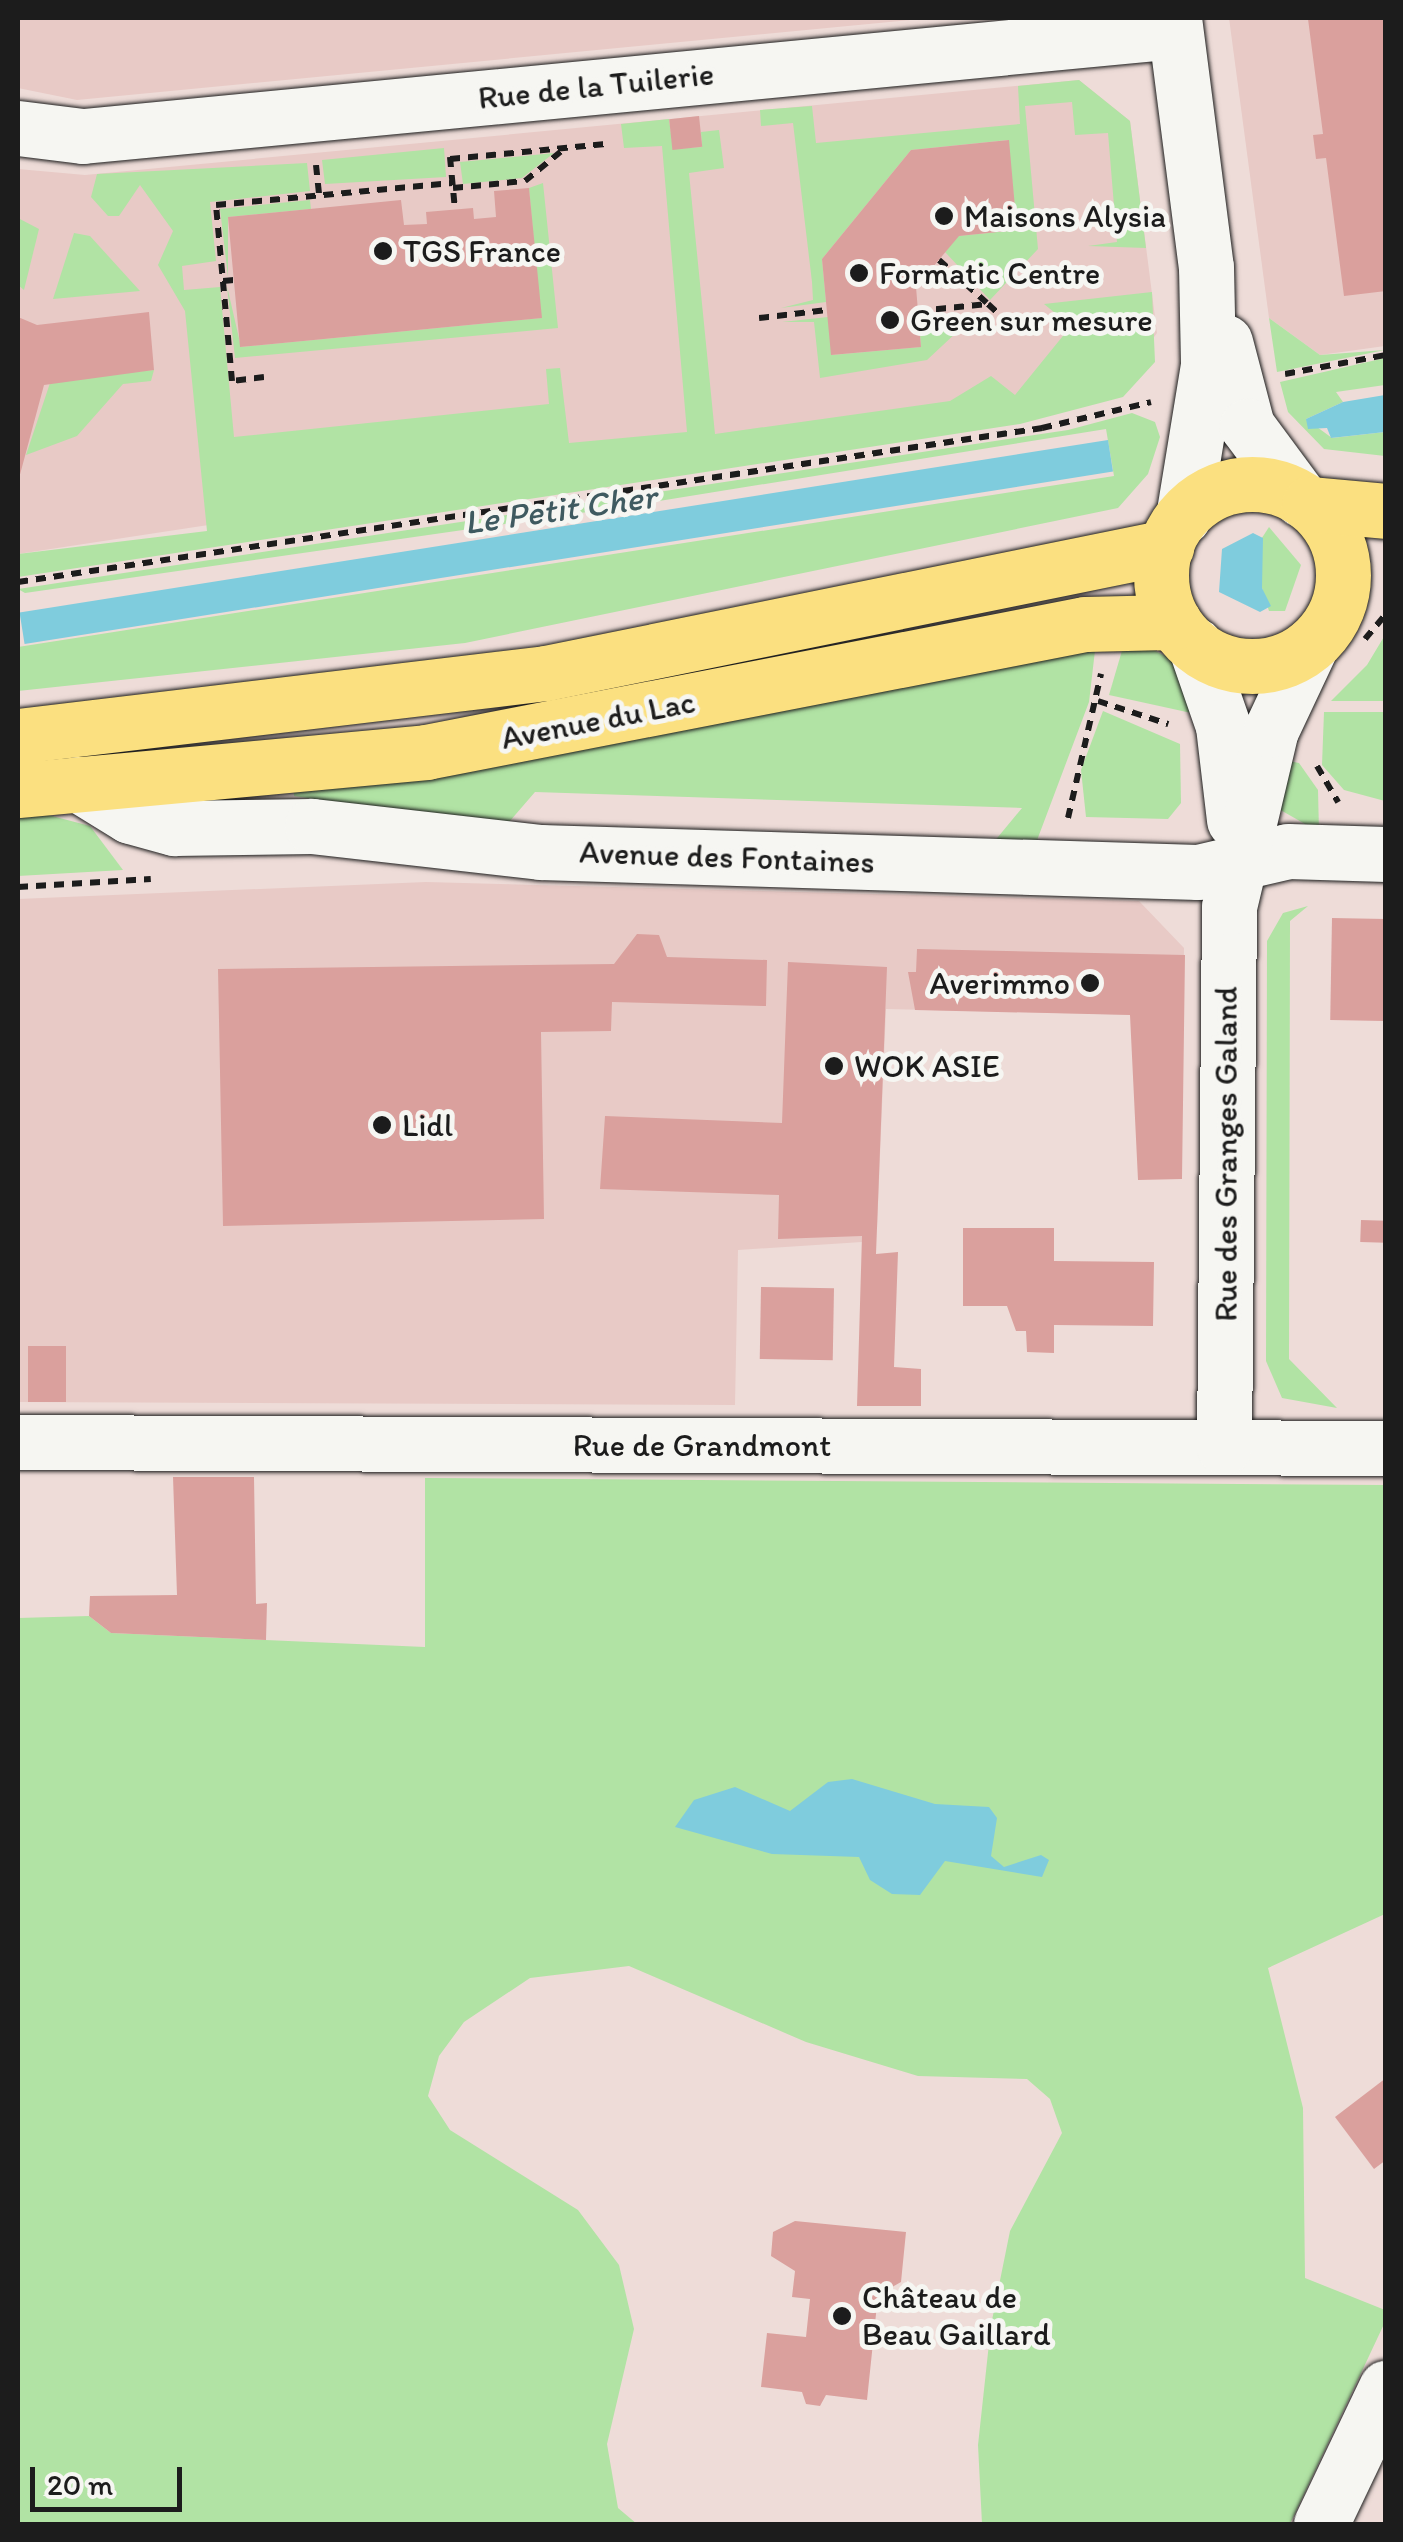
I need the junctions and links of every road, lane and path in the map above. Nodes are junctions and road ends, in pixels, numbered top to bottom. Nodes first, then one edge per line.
1 (1174, 24) edge
2 (18, 128) edge
3 (604, 144) dead end
4 (564, 148) junction
5 (450, 159) dead end
6 (938, 260) dead end
7 (1206, 267) junction
8 (234, 280) dead end
9 (223, 282) junction
10 (988, 304) junction
11 (827, 310) dead end
12 (918, 311) dead end
13 (759, 318) dead end
14 (1013, 327) dead end
15 (1386, 355) edge
16 (264, 378) dead end
17 (1268, 378) dead end
18 (1167, 416) dead end
19 (1305, 502) junction
20 (1386, 512) edge
21 (1174, 532) junction
22 (1386, 572) edge
23 (18, 582) edge
24 (1106, 623) junction
25 (1322, 630) junction
26 (1185, 634) junction
27 (18, 736) edge
28 (1310, 756) dead end
29 (78, 784) junction
30 (18, 790) edge
31 (1362, 853) edge
32 (1237, 863) junction
33 (1060, 868) junction
34 (169, 878) dead end
35 (18, 887) edge
36 (18, 1442) edge
37 (1224, 1447) junction
38 (1386, 1448) edge
39 (1386, 2388) edge
40 (1321, 2524) edge

1 - 2 street, Rue de la Tuilerie
1 - 7 street
3 - 4 path
4 - 5 path
4 - 9 path
6 - 10 path
7 - 19 street
7 - 21 street
8 - 9 path
9 - 16 path
10 - 12 path
10 - 14 path
11 - 13 path
15 - 17 path
18 - 23 path
19 - 20 main road
19 - 21 main road
19 - 25 main road
21 - 26 main road
21 - 27 main road, Avenue du Lac
22 - 25 main road
24 - 26 main road, Avenue du Lac
24 - 29 main road, Avenue du Lac
24 - 33 path
25 - 26 main road
25 - 32 street, Rue des Granges Galand
26 - 32 street, Rue des Granges Galand
28 - 31 path
29 - 30 main road, Avenue du Lac
29 - 33 street, Avenue des Fontaines
31 - 32 street, Avenue des Fontaines
32 - 33 street, Avenue des Fontaines
32 - 37 street, Rue des Granges Galand
34 - 35 path
36 - 37 street, Rue de Grandmont
37 - 38 street, Rue de Grandmont
39 - 40 street

